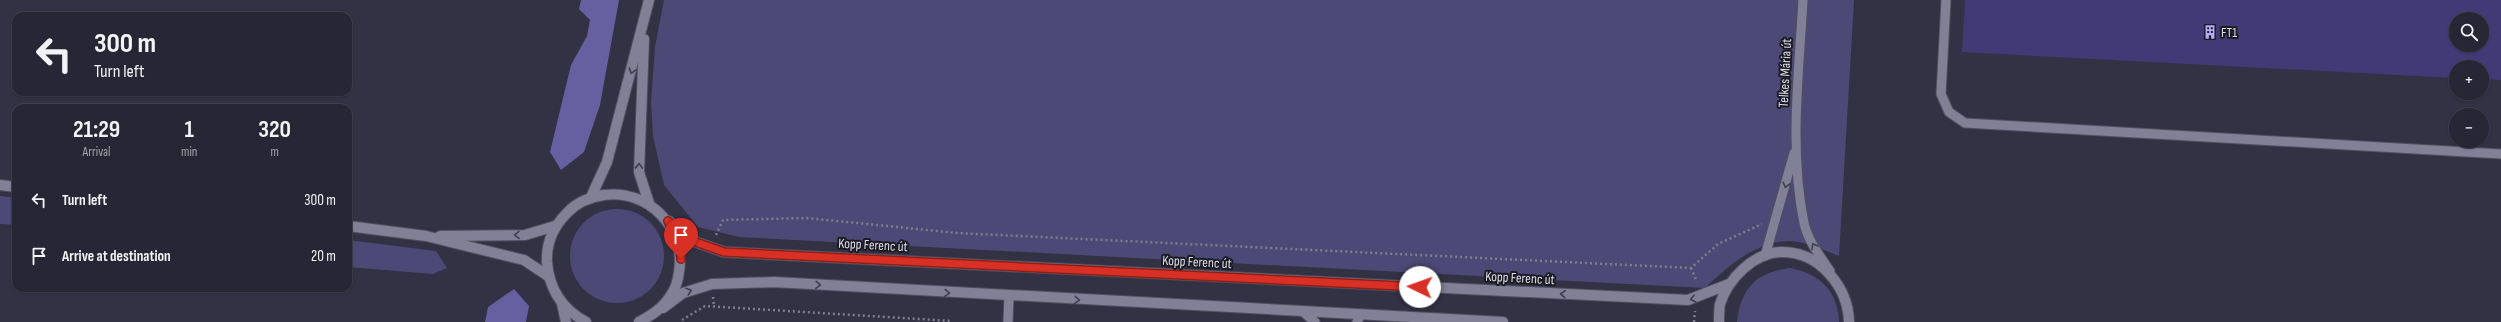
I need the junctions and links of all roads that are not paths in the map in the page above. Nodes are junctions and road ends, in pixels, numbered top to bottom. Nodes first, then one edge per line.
1 (649, 0) edge
2 (1804, 0) edge
3 (1946, 0) edge
4 (645, 20) junction
5 (1795, 148) junction
6 (2501, 154) edge
7 (0, 185) edge
8 (12, 186) edge
9 (591, 197) junction
10 (649, 203) junction
11 (668, 221) junction
12 (555, 226) junction
13 (352, 227) edge
14 (426, 236) junction
15 (1765, 256) junction
16 (548, 276) junction
17 (1835, 279) junction
18 (1729, 284) junction
19 (1009, 295) junction
20 (562, 304) junction
21 (1302, 311) junction
22 (656, 312) junction
23 (1359, 318) edge
24 (566, 322) edge
25 (586, 322) edge
26 (639, 322) edge
27 (1008, 322) edge
28 (1315, 322) edge
29 (1503, 322) edge
30 (1719, 322) edge
31 (1849, 322) edge

1 - 4 street
2 - 5 lane, Telkes Mária út
3 - 6 lane
4 -> 9 street
10 -> 4 street
5 -> 15 lane
17 -> 5 lane
7 - 8 street
9 - 10 street
9 - 12 street
10 - 11 street, Kopp Ferenc út
18 -> 11 street, Kopp Ferenc út
11 - 22 street
12 -> 14 street
12 - 16 street
13 - 14 street
14 - 16 street
15 - 17 street
15 - 18 street
16 - 20 street
17 - 31 street
18 - 30 street
19 -> 21 street
22 -> 19 street
19 - 27 lane
20 - 24 street
20 - 25 street
21 - 23 street
21 - 28 lane
22 - 26 street
23 - 29 street

